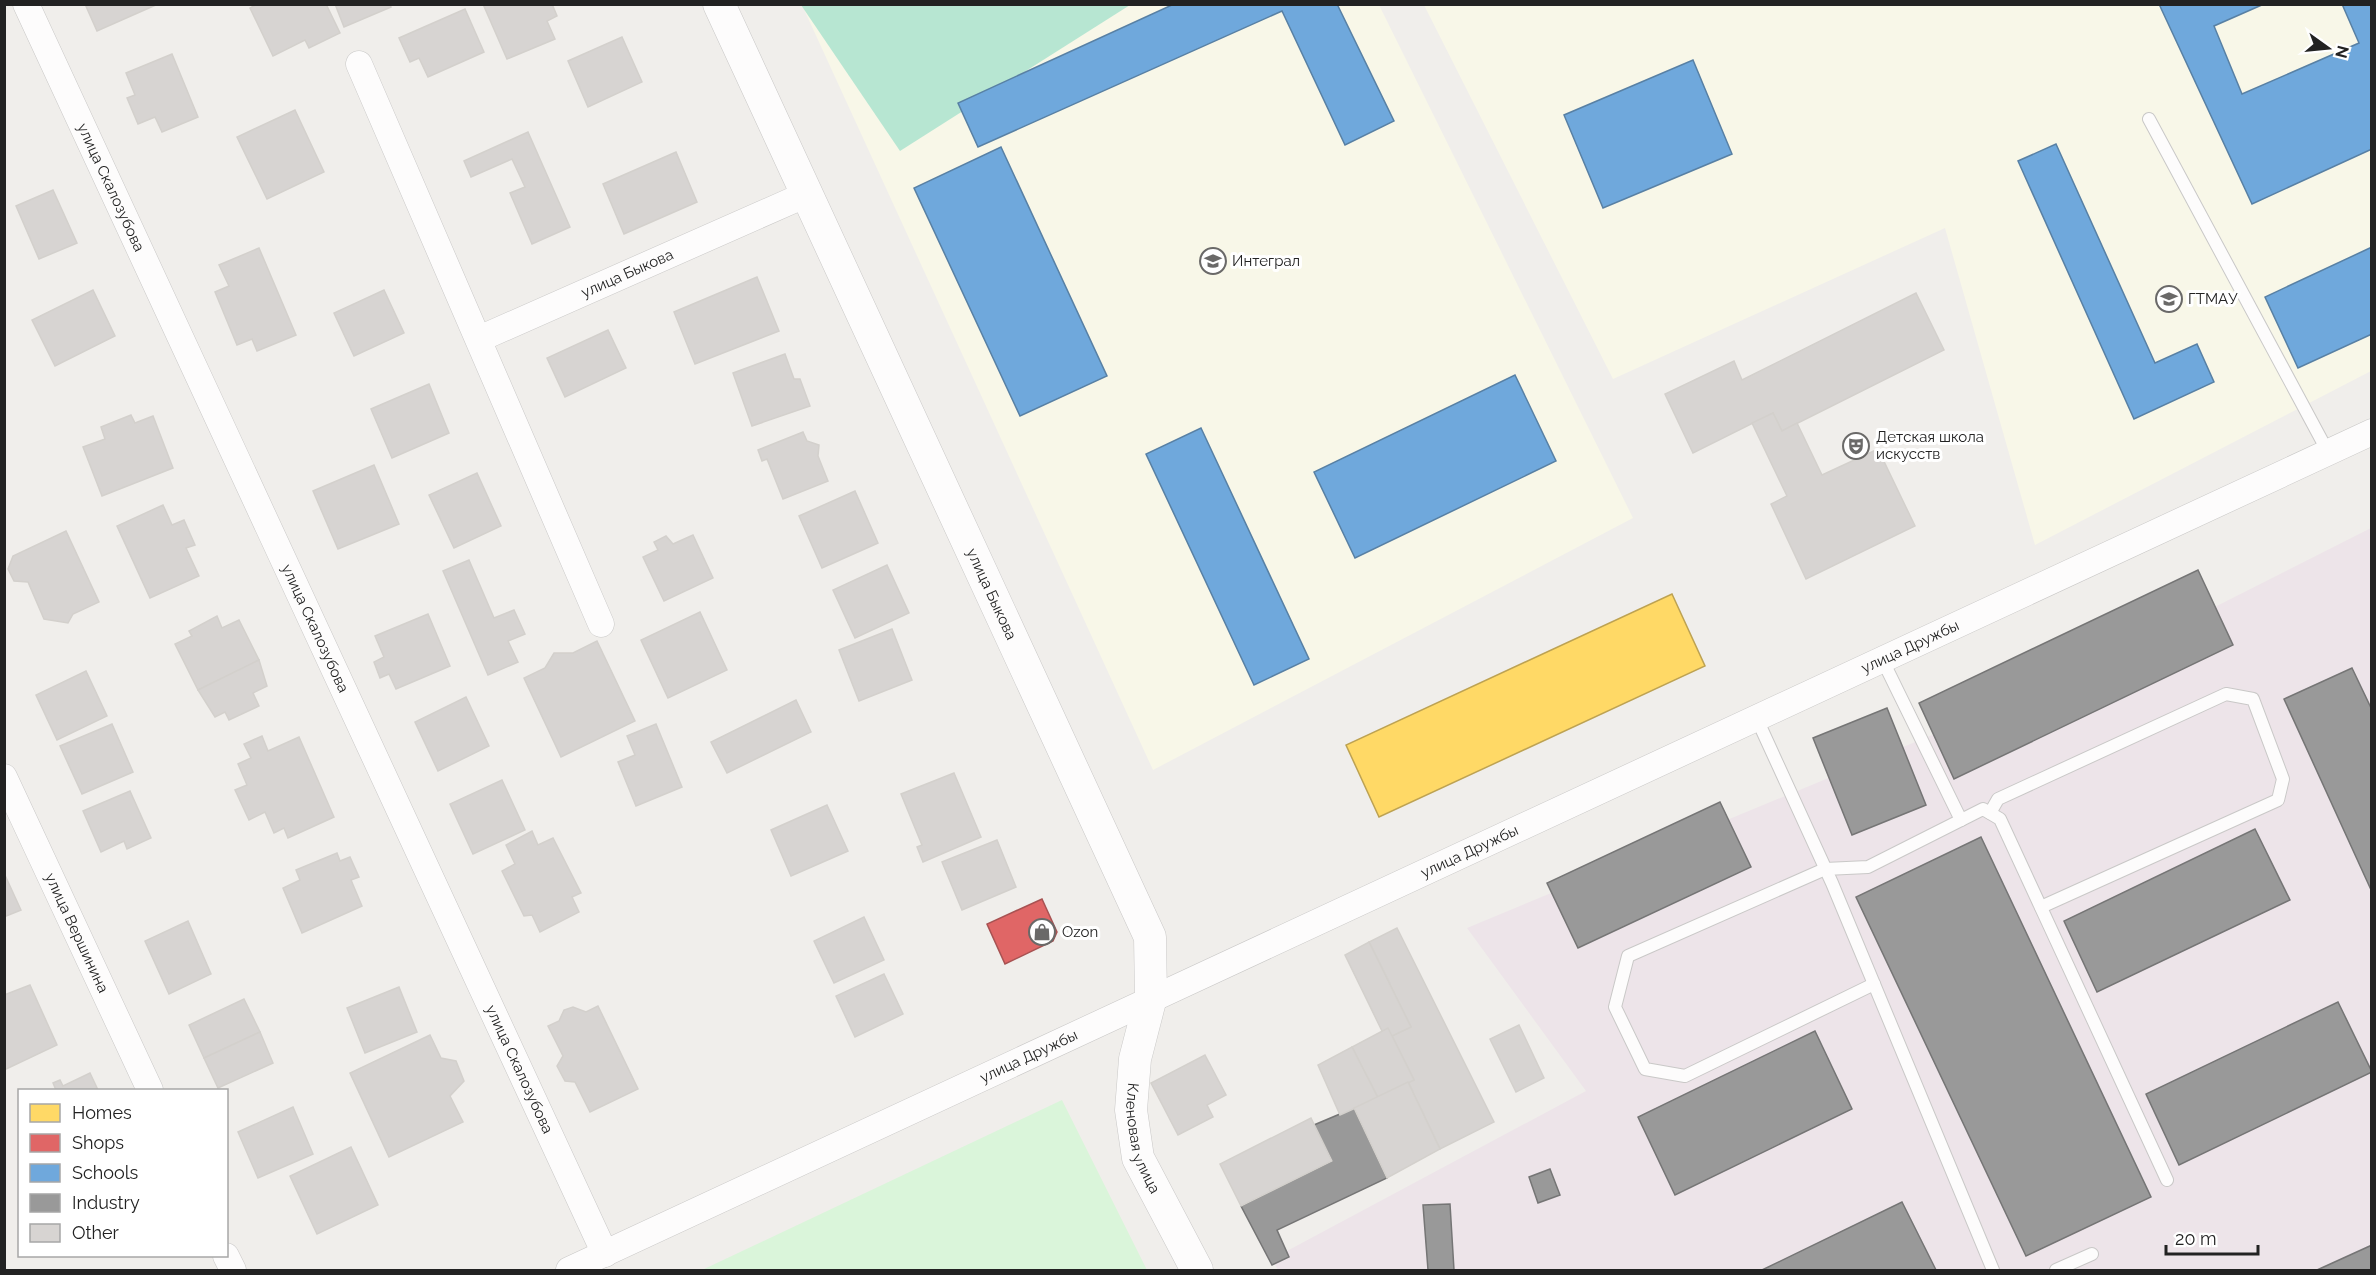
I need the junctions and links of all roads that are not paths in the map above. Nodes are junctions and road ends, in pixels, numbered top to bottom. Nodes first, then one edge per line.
1 (26, 4) edge
2 (719, 4) edge
3 (359, 64) dead end
4 (2149, 119) dead end
5 (807, 194) junction
6 (479, 339) junction
7 (2372, 432) edge
8 (2328, 452) junction
9 (601, 624) dead end
10 (1882, 659) junction
11 (1756, 717) junction
12 (4, 777) edge
13 (1989, 813) junction
14 (1961, 820) junction
15 (1825, 869) junction
16 (2041, 907) junction
17 (1874, 984) junction
18 (1152, 998) junction
19 (150, 1089) edge
20 (2167, 1180) dead end
21 (605, 1254) junction
22 (2092, 1254) dead end
23 (568, 1270) edge
24 (1197, 1270) edge
25 (1993, 1270) edge
26 (2056, 1270) edge

1 - 21 street, улица Скалозубова
2 - 5 street, улица Быкова
3 - 6 street
4 - 8 lane
5 - 6 street, улица Быкова
5 - 18 street, улица Быкова
6 - 9 street
7 - 8 street, улица Дружбы
8 - 10 street, улица Дружбы
10 - 11 street, улица Дружбы
10 - 14 lane
11 - 15 lane
11 - 18 street, улица Дружбы
12 - 19 street, улица Вершинина
13 - 14 lane
13 - 16 lane
13 - 16 lane
14 - 15 lane
15 - 17 lane
15 - 17 lane
16 - 20 lane
17 - 25 lane
18 - 21 street, улица Дружбы
18 - 24 street, Кленовая улица
21 - 23 street, улица Дружбы
22 - 26 lane

